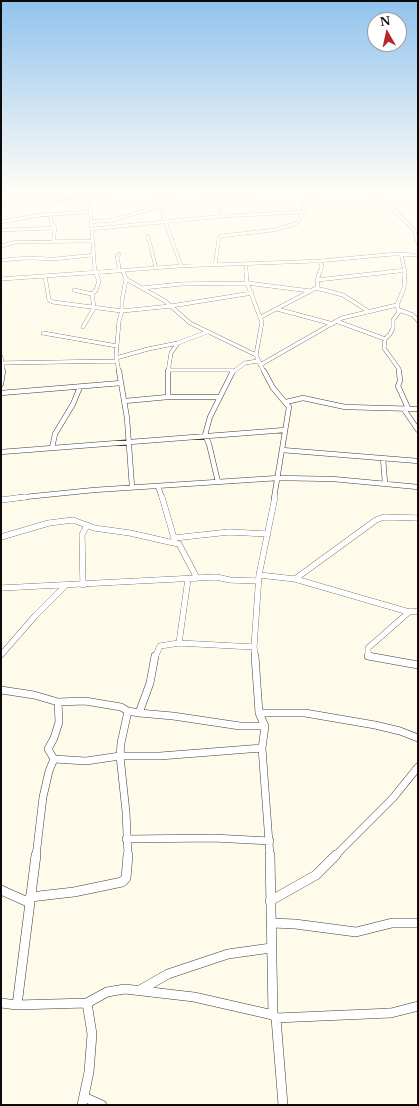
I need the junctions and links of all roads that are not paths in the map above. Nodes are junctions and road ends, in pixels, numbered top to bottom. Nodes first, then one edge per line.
1 (13, 243) joint
2 (28, 243) edge
3 (93, 243) edge
4 (150, 243) edge
5 (172, 243) edge
6 (218, 243) edge
7 (1, 246) edge
8 (119, 254) dead end
9 (401, 254) junction
10 (418, 254) edge
11 (94, 255) junction
12 (1, 260) edge
13 (319, 261) junction
14 (246, 264) junction
15 (215, 265) junction
16 (181, 266) junction
17 (156, 268) junction
18 (405, 270) junction
19 (121, 271) junction
20 (95, 273) junction
21 (44, 276) junction
22 (1, 279) edge
23 (126, 279) junction
24 (317, 280) junction
25 (247, 283) junction
26 (142, 288) junction
27 (316, 288) junction
28 (74, 290) dead end
29 (310, 291) junction
30 (252, 293) junction
31 (92, 294) junction
32 (397, 305) junction
33 (171, 306) junction
34 (94, 308) junction
35 (277, 309) junction
36 (399, 310) junction
37 (122, 311) junction
38 (368, 311) junction
39 (413, 316) junction
40 (418, 316) edge
41 (261, 317) junction
42 (418, 321) edge
43 (334, 323) junction
44 (83, 327) dead end
45 (207, 332) junction
46 (43, 333) dead end
47 (385, 339) junction
48 (178, 343) junction
49 (116, 346) junction
50 (256, 355) junction
51 (1, 357) edge
52 (117, 359) junction
53 (2, 363) junction
54 (259, 363) junction
55 (168, 370) junction
56 (234, 370) junction
57 (122, 383) junction
58 (1, 384) edge
59 (80, 387) junction
60 (1, 393) edge
61 (168, 397) junction
62 (220, 397) junction
63 (125, 401) junction
64 (286, 402) junction
65 (408, 408) junction
66 (418, 409) edge
67 (285, 430) junction
68 (418, 430) edge
69 (205, 435) junction
70 (128, 442) junction
71 (52, 448) junction
72 (282, 450) junction
73 (1, 452) edge
74 (384, 458) junction
75 (418, 461) edge
76 (278, 478) junction
77 (218, 482) junction
78 (385, 483) junction
79 (158, 486) junction
80 (132, 487) junction
81 (418, 487) edge
82 (1, 500) edge
83 (418, 518) edge
84 (86, 525) junction
85 (268, 534) junction
86 (1, 537) edge
87 (174, 540) junction
88 (197, 578) junction
89 (258, 578) junction
90 (296, 578) junction
91 (188, 579) junction
92 (66, 585) junction
93 (83, 585) junction
94 (1, 588) edge
95 (418, 611) edge
96 (409, 612) junction
97 (179, 643) junction
98 (254, 647) junction
99 (1, 655) edge
100 (418, 665) edge
101 (1, 690) edge
102 (58, 702) junction
103 (128, 711) junction
104 (259, 712) junction
105 (139, 714) junction
106 (265, 726) junction
107 (418, 738) edge
108 (262, 748) junction
109 (120, 756) junction
110 (54, 759) junction
111 (418, 767) edge
112 (126, 839) junction
113 (270, 841) junction
114 (1, 890) edge
115 (30, 900) junction
116 (270, 901) junction
117 (272, 923) junction
118 (418, 923) edge
119 (271, 948) junction
120 (140, 990) junction
121 (1, 1003) edge
122 (87, 1003) junction
123 (17, 1005) junction
124 (418, 1006) edge
125 (275, 1016) junction
126 (83, 1101) edge
127 (102, 1105) edge
128 (283, 1105) edge

1 - 2 street
1 - 7 street
3 - 11 street
4 - 17 street
5 - 16 street
6 - 15 street
8 - 19 street
9 - 10 street
9 - 13 street
9 - 18 street
11 - 12 street
11 - 20 street
13 - 14 street
13 - 24 street
14 - 15 street
14 - 25 street
15 - 16 street
16 - 17 street
17 - 19 street
18 - 24 street
18 - 32 street
19 - 20 street
19 - 23 street
20 - 21 street
20 - 31 street
21 - 22 street
21 - 34 street
23 - 26 street
23 - 37 street
24 - 27 street
25 - 26 street
25 - 29 street
25 - 30 street
26 - 33 street
27 - 29 street
27 - 38 street
28 - 31 street
29 - 35 street
30 - 33 street
30 - 41 street
31 - 34 street
32 - 36 street
32 - 38 street
33 - 37 street
33 - 45 street
34 - 37 street
34 - 44 street
35 - 41 street
35 - 43 street
36 - 39 street
36 - 47 street
37 - 49 street
38 - 43 street
39 - 40 street
39 - 42 street
41 - 50 street
43 - 47 street
43 - 54 street
45 - 48 street
45 - 50 street
46 - 49 street
47 - 65 street
48 - 52 street
48 - 55 street
49 - 52 street
50 - 54 street
51 - 53 street
52 - 53 street
52 - 57 street
53 - 58 street
54 - 56 street
54 - 64 street
55 - 56 street
55 - 61 street
56 - 62 street
57 - 59 street
57 - 63 street
59 - 60 street
59 - 71 street
61 - 62 street
61 - 63 street
62 - 69 street
63 - 70 street
64 - 65 street
64 - 67 street
65 - 66 street
65 - 68 street
67 - 69 street
67 - 72 street
69 - 70 street
69 - 77 street
70 - 71 street
70 - 80 street
71 - 73 street
72 - 74 street
72 - 76 street
74 - 75 street
74 - 78 street
76 - 77 street
76 - 78 street
76 - 85 street
77 - 79 street
78 - 81 street
79 - 80 street
79 - 87 street
80 - 82 street
83 - 90 street
84 - 86 street
84 - 87 street
84 - 93 street
85 - 87 street
85 - 89 street
87 - 88 street
88 - 89 street
88 - 91 street
89 - 90 street
89 - 98 street
90 - 96 street
91 - 93 street
91 - 97 street
92 - 93 street
92 - 94 street
92 - 99 street
95 - 96 street
96 - 100 street
97 - 98 street
97 - 105 street
98 - 104 street
101 - 102 street
102 - 103 street
102 - 110 street
103 - 105 street
103 - 109 street
104 - 106 street
104 - 107 street
105 - 106 street
106 - 108 street
108 - 109 street
108 - 113 street
109 - 110 street
109 - 112 street
110 - 115 street
111 - 116 street
112 - 113 street
112 - 115 street
113 - 116 street
114 - 115 street
115 - 123 street
116 - 117 street
117 - 118 street
117 - 119 street
119 - 120 street
119 - 125 street
120 - 122 street
120 - 125 street
121 - 123 street
122 - 123 street
122 - 126 street
124 - 125 street
125 - 128 street
126 - 127 street

